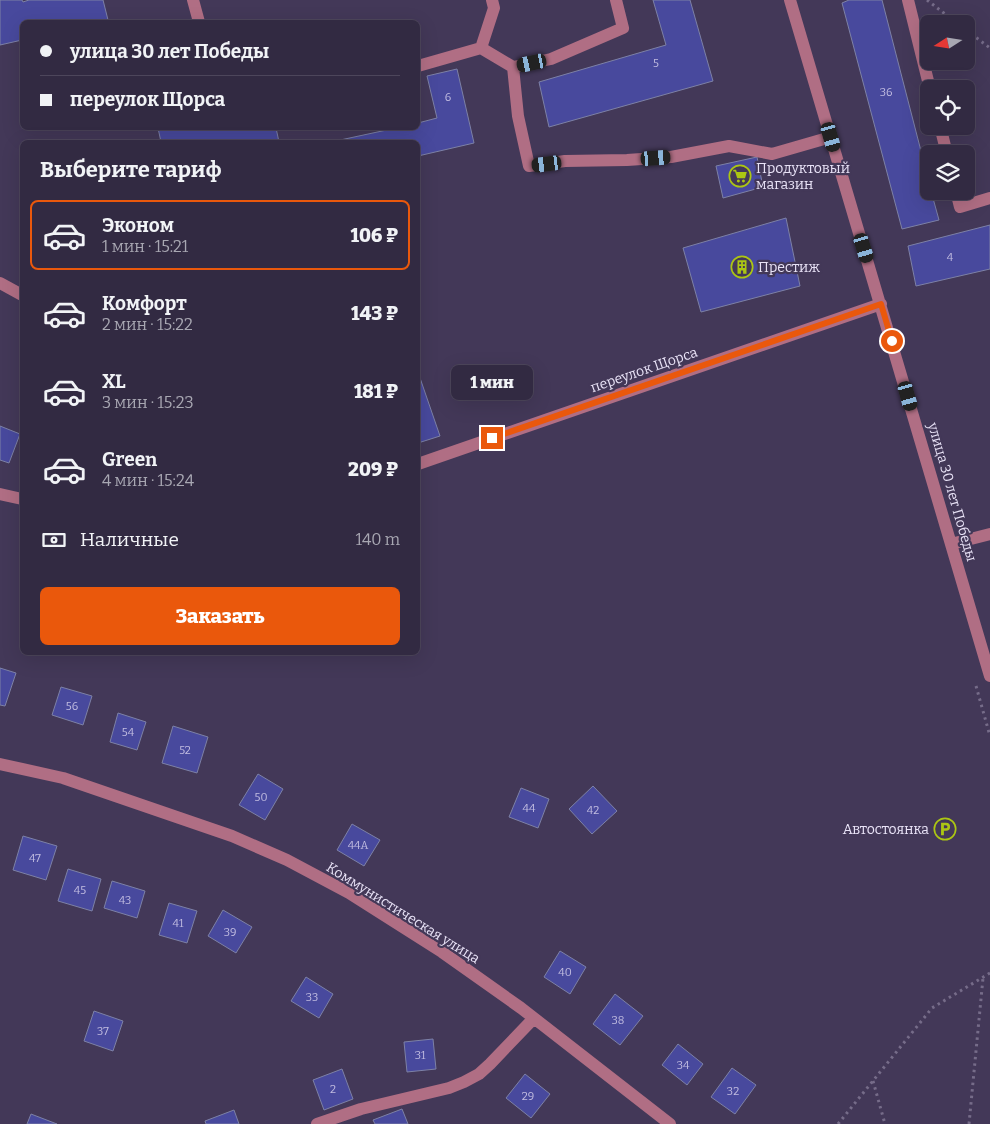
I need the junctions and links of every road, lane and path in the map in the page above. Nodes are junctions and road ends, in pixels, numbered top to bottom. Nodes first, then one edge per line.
1 (193, 0) edge
2 (492, 0) edge
3 (616, 0) edge
4 (790, 0) edge
5 (908, 0) edge
6 (927, 0) edge
7 (946, 15) edge
8 (198, 20) edge
9 (975, 37) edge
10 (481, 48) junction
11 (990, 48) edge
12 (420, 65) edge
13 (513, 67) junction
14 (928, 80) edge
15 (831, 137) junction
16 (990, 198) edge
17 (958, 200) edge
18 (0, 283) edge
19 (20, 294) edge
20 (881, 304) junction
21 (420, 463) edge
22 (0, 494) edge
23 (20, 499) edge
24 (990, 534) edge
25 (951, 544) junction
26 (990, 676) edge
27 (0, 764) edge
28 (990, 974) edge
29 (983, 978) junction
30 (534, 1018) junction
31 (873, 1080) junction
32 (316, 1124) edge
33 (670, 1124) edge
34 (838, 1124) edge
35 (885, 1124) edge
36 (968, 1124) edge

1 - 8 street
2 - 10 street
3 - 13 street
4 - 15 street, улица 30 лет Победы
5 - 14 street
6 - 7 path
9 - 11 path
10 - 12 street
10 - 13 street
13 - 15 street
15 - 20 street, улица 30 лет Победы
16 - 17 street
18 - 19 street
20 - 21 street, переулок Щорса
20 - 25 street, улица 30 лет Победы
22 - 23 street
24 - 25 street
25 - 26 street, улица 30 лет Победы
27 - 30 street, Коммунистическая улица
28 - 29 path
29 - 31 path
29 - 36 path
30 - 32 street
30 - 33 street, Коммунистическая улица
31 - 34 path
31 - 35 path

